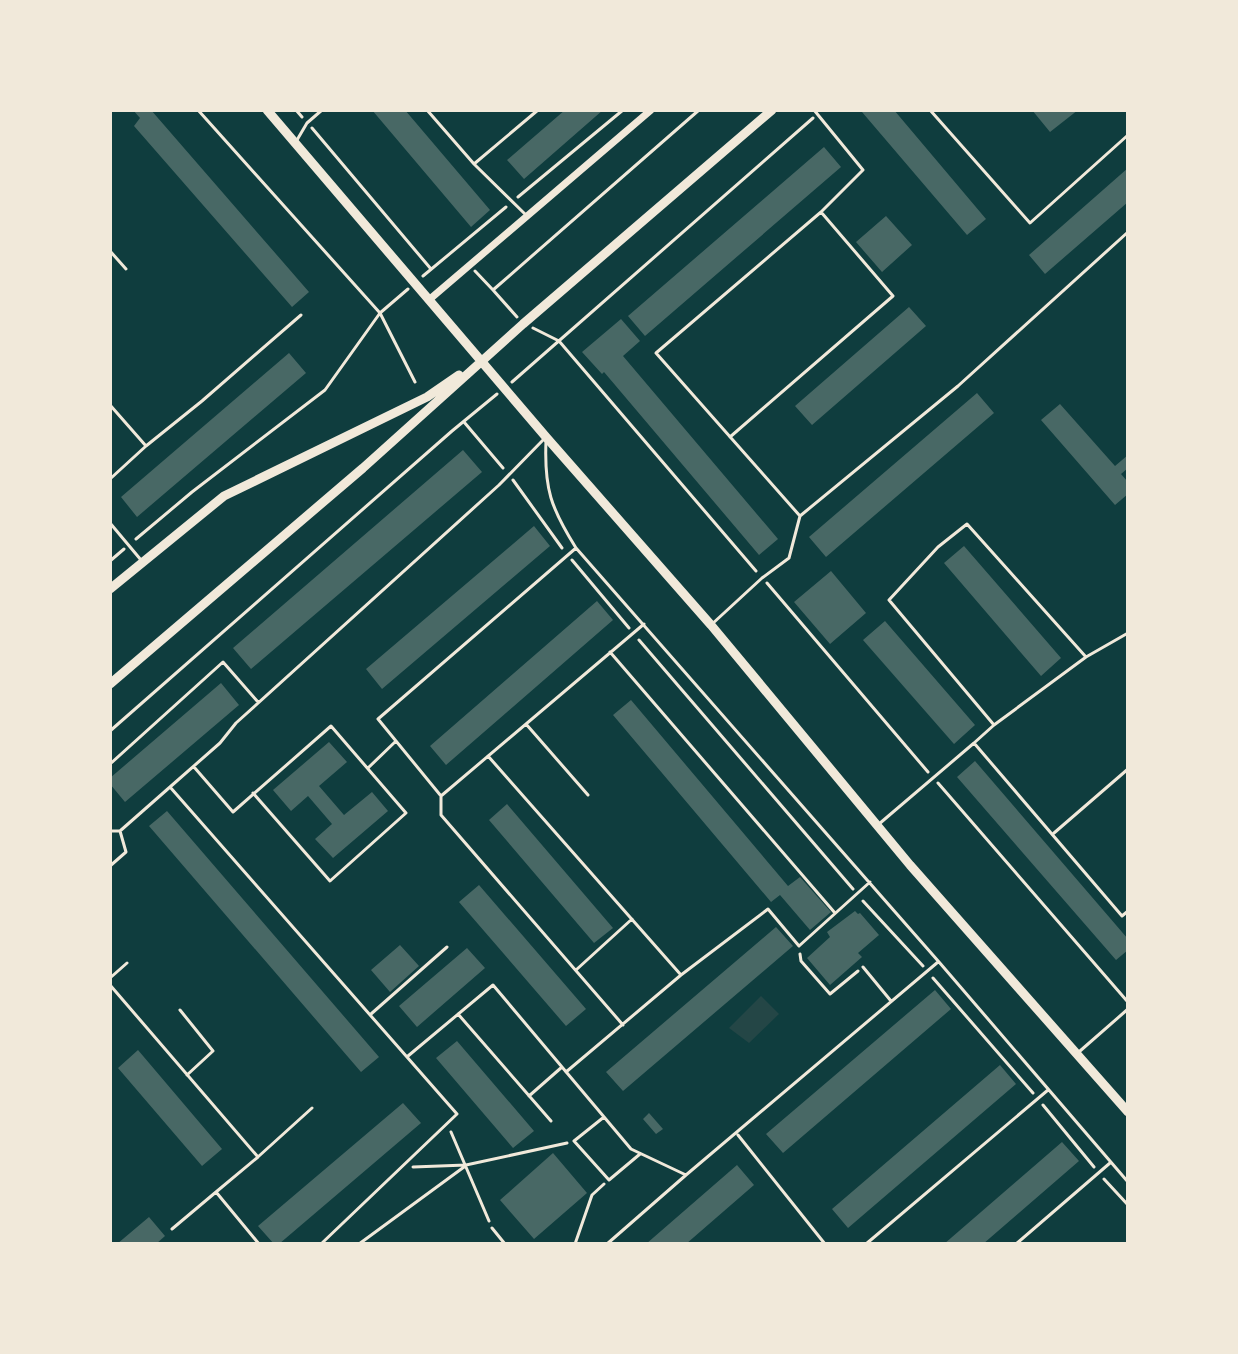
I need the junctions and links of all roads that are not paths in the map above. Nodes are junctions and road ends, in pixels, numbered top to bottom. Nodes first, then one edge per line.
1 (267, 110) edge
2 (322, 110) edge
3 (538, 110) edge
4 (651, 110) edge
5 (772, 110) edge
6 (930, 110) edge
7 (430, 111) edge
8 (816, 112) edge
9 (1128, 135) edge
10 (295, 143) junction
11 (474, 164) junction
12 (821, 212) junction
13 (527, 216) junction
14 (1128, 232) edge
15 (110, 251) edge
16 (126, 269) dead end
17 (430, 299) junction
18 (301, 315) dead end
19 (482, 360) junction
20 (110, 405) edge
21 (546, 437) junction
22 (730, 437) junction
23 (146, 446) junction
24 (110, 479) edge
25 (800, 516) junction
26 (110, 523) edge
27 (576, 548) junction
28 (142, 561) junction
29 (110, 589) edge
30 (644, 624) junction
31 (711, 625) junction
32 (1128, 633) edge
33 (610, 652) junction
34 (1086, 657) junction
35 (110, 684) edge
36 (259, 703) junction
37 (526, 724) junction
38 (994, 725) junction
39 (396, 741) junction
40 (974, 743) junction
41 (488, 756) junction
42 (110, 764) edge
43 (194, 767) junction
44 (368, 768) junction
45 (1128, 769) edge
46 (170, 787) junction
47 (253, 793) junction
48 (588, 795) dead end
49 (441, 796) junction
50 (876, 826) junction
51 (110, 831) edge
52 (120, 831) junction
53 (1054, 833) junction
54 (110, 866) edge
55 (870, 882) junction
56 (1128, 911) edge
57 (835, 913) junction
58 (1122, 916) junction
59 (632, 919) junction
60 (1128, 923) edge
61 (447, 947) dead end
62 (939, 962) junction
63 (127, 963) dead end
64 (863, 967) road end
65 (575, 970) junction
66 (681, 975) junction
67 (110, 978) edge
68 (110, 985) edge
69 (891, 1001) junction
70 (1128, 1009) edge
71 (180, 1010) dead end
72 (371, 1014) junction
73 (458, 1014) junction
74 (623, 1025) junction
75 (1077, 1053) junction
76 (408, 1056) junction
77 (562, 1067) junction
78 (566, 1072) junction
79 (187, 1075) junction
80 (1048, 1090) junction
81 (529, 1096) junction
82 (312, 1108) dead end
83 (1128, 1112) edge
84 (604, 1117) junction
85 (551, 1121) dead end
86 (737, 1133) junction
87 (640, 1154) junction
88 (258, 1157) junction
89 (1111, 1162) junction
90 (686, 1175) junction
91 (1128, 1182) edge
92 (216, 1192) junction
93 (492, 1228) road end
94 (172, 1229) dead end
95 (259, 1244) edge
96 (321, 1244) edge
97 (505, 1244) edge
98 (607, 1244) edge
99 (825, 1244) edge
100 (866, 1244) edge
101 (1016, 1244) edge

1 - 10 street
2 - 10 lane
3 - 11 lane
4 - 13 street
5 - 19 street
6 - 9 lane
7 - 11 lane
8 - 12 lane
10 - 17 street
11 - 13 lane
12 - 22 lane
12 - 22 lane
13 - 17 street
14 - 25 lane
15 - 16 lane
17 - 19 street
18 - 23 lane
19 - 21 street
19 - 28 street
19 - 35 street
20 - 23 lane
21 - 27 lane
21 - 31 street
21 - 36 lane
22 - 25 lane
23 - 24 lane
25 - 31 lane
26 - 28 lane
27 - 30 lane
27 - 39 lane
28 - 29 street
30 - 33 lane
30 - 55 lane
31 - 50 street
32 - 34 lane
33 - 37 lane
33 - 57 lane
34 - 38 lane
34 - 38 lane
36 - 42 lane
36 - 43 lane
37 - 41 lane
37 - 48 lane
38 - 40 lane
39 - 44 lane
39 - 49 lane
40 - 50 lane
40 - 53 lane
41 - 49 lane
41 - 59 lane
43 - 46 lane
43 - 47 lane
44 - 47 lane
44 - 47 lane
45 - 53 lane
46 - 52 lane
46 - 72 lane
49 - 65 lane
50 - 75 street
51 - 52 lane
52 - 54 lane
53 - 58 lane
55 - 57 lane
55 - 62 lane
56 - 58 lane
57 - 66 lane
58 - 60 lane
59 - 65 lane
59 - 66 lane
61 - 72 lane
62 - 69 lane
62 - 80 lane
63 - 67 lane
64 - 69 lane
65 - 74 lane
66 - 74 lane
68 - 79 lane
69 - 86 lane
70 - 75 lane
71 - 79 lane
72 - 76 lane
73 - 76 lane
73 - 77 lane
73 - 81 lane
74 - 78 lane
75 - 83 street
76 - 96 lane
77 - 78 lane
77 - 81 lane
78 - 84 lane
79 - 88 lane
80 - 89 lane
80 - 100 lane
81 - 85 lane
82 - 88 lane
84 - 87 lane
84 - 87 lane
86 - 90 lane
86 - 99 lane
87 - 90 lane
88 - 92 lane
89 - 91 lane
89 - 101 lane
90 - 98 lane
92 - 94 lane
92 - 95 lane
93 - 97 lane

